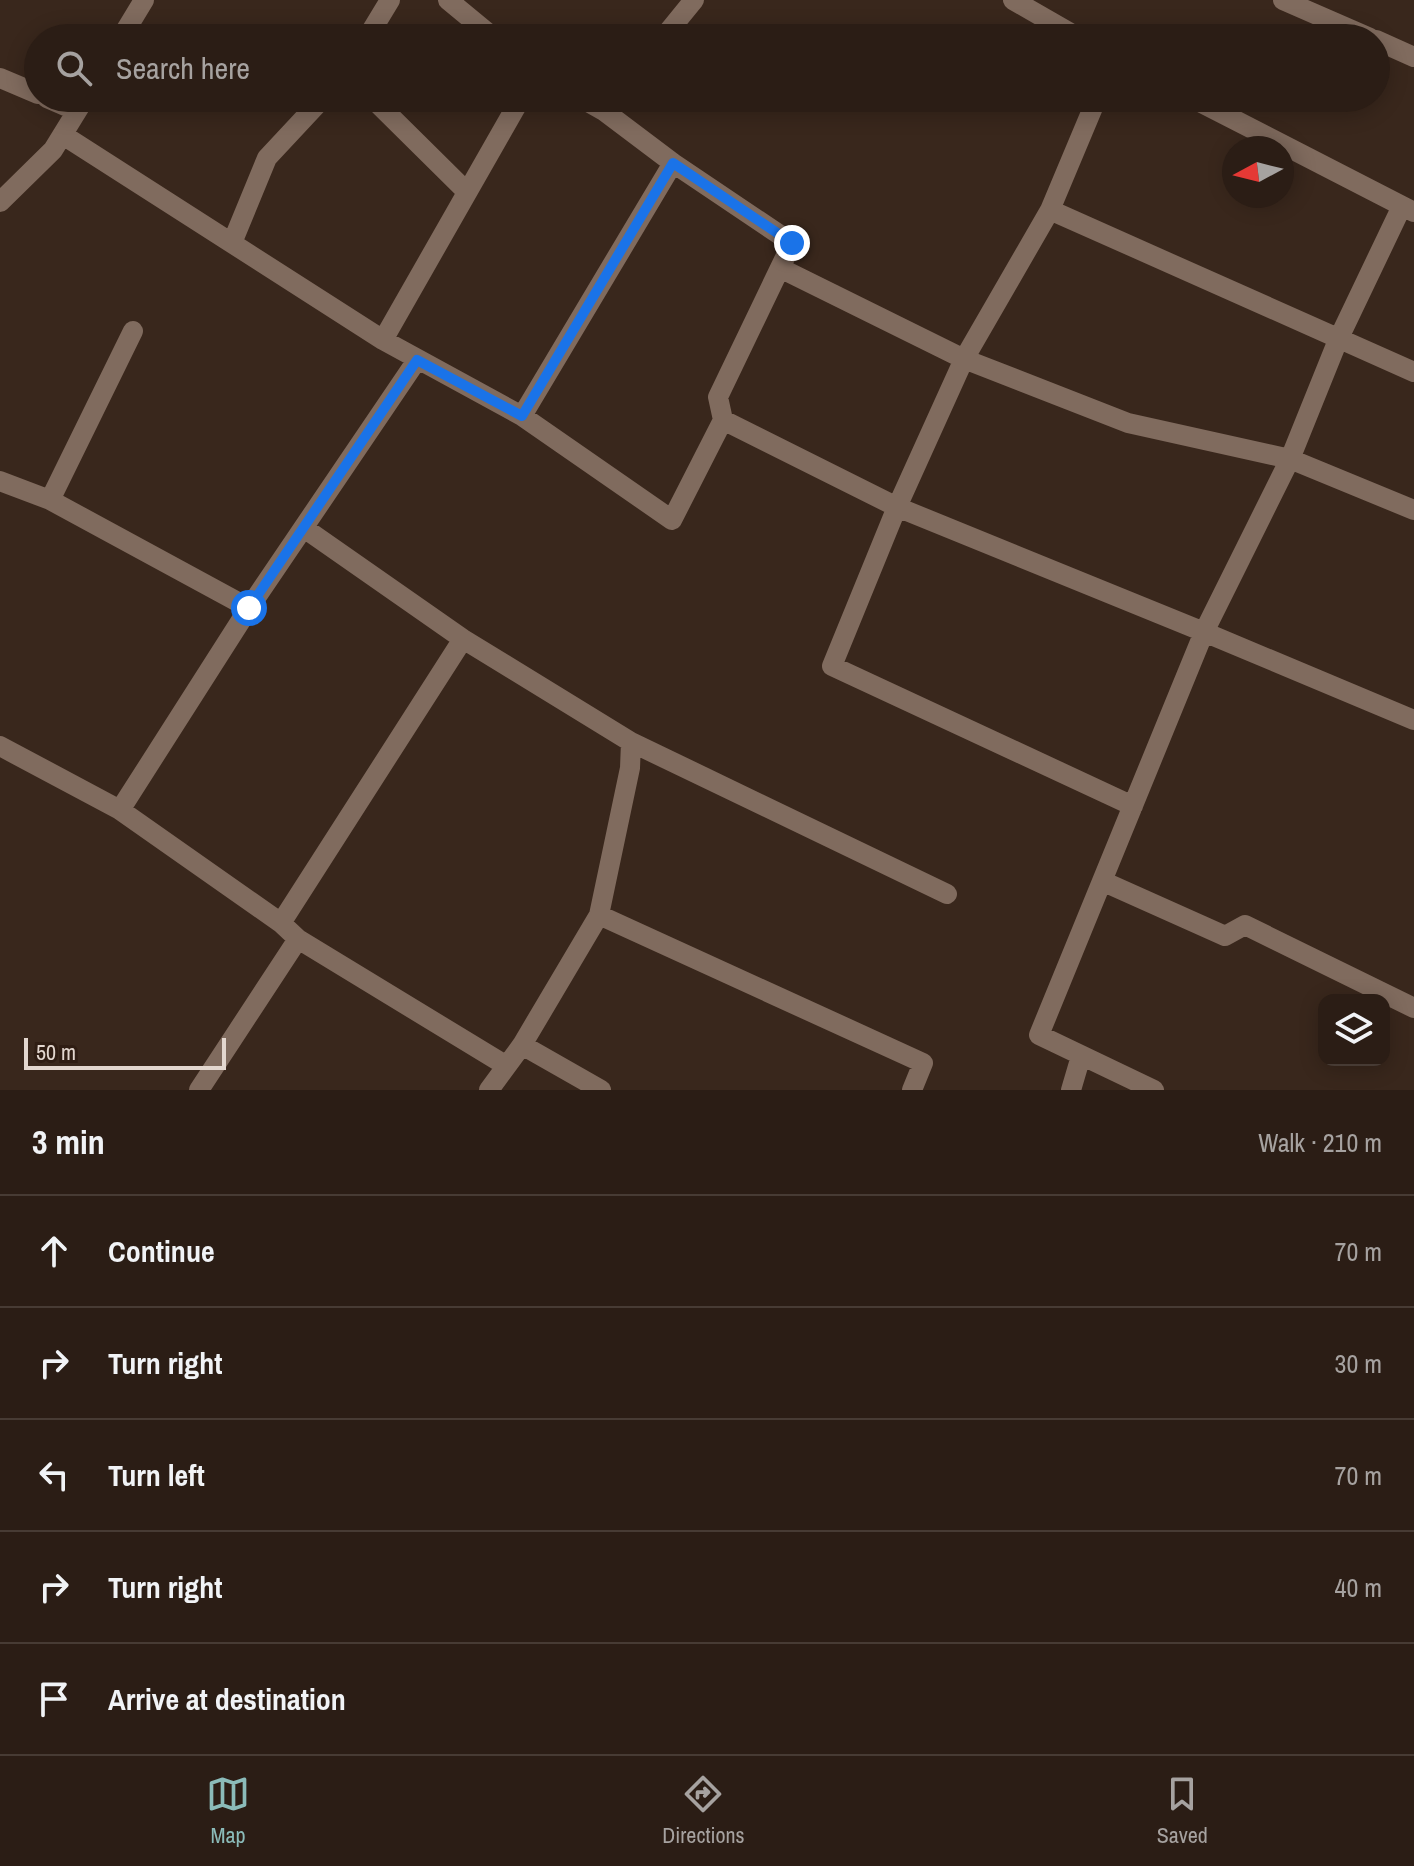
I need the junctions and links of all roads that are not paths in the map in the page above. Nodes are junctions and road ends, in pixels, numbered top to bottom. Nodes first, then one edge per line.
1 (144, 0) edge
2 (390, 0) edge
3 (448, 0) edge
4 (694, 0) edge
5 (1013, 0) edge
6 (1283, 0) edge
7 (129, 24) edge
8 (375, 24) edge
9 (477, 24) edge
10 (674, 24) edge
11 (1055, 24) edge
12 (1338, 24) edge
13 (1390, 46) edge
14 (1414, 57) edge
15 (0, 78) edge
16 (24, 88) edge
17 (76, 112) edge
18 (310, 112) edge
19 (386, 112) edge
20 (513, 112) edge
21 (618, 112) edge
22 (1091, 112) edge
23 (1219, 112) edge
24 (63, 135) junction
25 (673, 163) junction
26 (467, 192) junction
27 (0, 202) edge
28 (1408, 209) edge
29 (1050, 210) junction
30 (232, 243) junction
31 (780, 268) junction
32 (133, 331) dead end
33 (383, 340) junction
34 (1338, 340) junction
35 (964, 359) junction
36 (417, 360) junction
37 (1414, 372) edge
38 (522, 416) junction
39 (723, 420) junction
40 (1290, 459) junction
41 (0, 481) edge
42 (50, 500) junction
43 (897, 507) junction
44 (1414, 510) edge
45 (304, 528) junction
46 (249, 608) junction
47 (1204, 632) junction
48 (463, 639) junction
49 (1414, 720) edge
50 (631, 742) junction
51 (0, 746) edge
52 (1133, 806) junction
53 (120, 810) junction
54 (1102, 881) junction
55 (947, 894) dead end
56 (599, 915) junction
57 (281, 923) junction
58 (298, 939) junction
59 (1414, 1008) edge
60 (522, 1045) junction
61 (1081, 1056) junction
62 (505, 1065) junction
63 (199, 1090) edge
64 (489, 1090) edge
65 (601, 1090) edge
66 (912, 1090) edge
67 (1071, 1090) edge
68 (1154, 1090) edge

1 - 7 street
2 - 8 street
3 - 9 street
4 - 10 street
5 - 11 street
6 - 12 street
13 - 14 street
15 - 16 street
17 - 24 street
18 - 30 street
19 - 26 street
20 - 26 street
21 - 25 street
22 - 29 street
23 - 28 street
24 - 27 street
24 - 30 street
25 - 31 street
25 - 38 street
26 - 33 street
28 - 34 street
29 - 34 street
29 - 35 street
30 - 33 street
31 - 35 street
31 - 39 street
32 - 42 street
33 - 36 street
34 - 37 street
34 - 40 street
35 - 40 street
35 - 43 street
36 - 38 street
36 - 45 street
38 - 39 street
39 - 43 street
40 - 44 street
40 - 47 street
41 - 42 street
42 - 46 street
43 - 47 street
43 - 52 street
45 - 46 street
45 - 48 street
46 - 53 street
47 - 49 street
47 - 52 street
48 - 50 street
48 - 57 street
50 - 55 street
50 - 56 street
51 - 53 street
52 - 54 street
53 - 57 street
54 - 59 street
54 - 61 street
56 - 60 street
56 - 66 street
57 - 58 street
58 - 62 street
58 - 63 street
60 - 62 street
60 - 65 street
61 - 67 street
61 - 68 street
62 - 64 street

